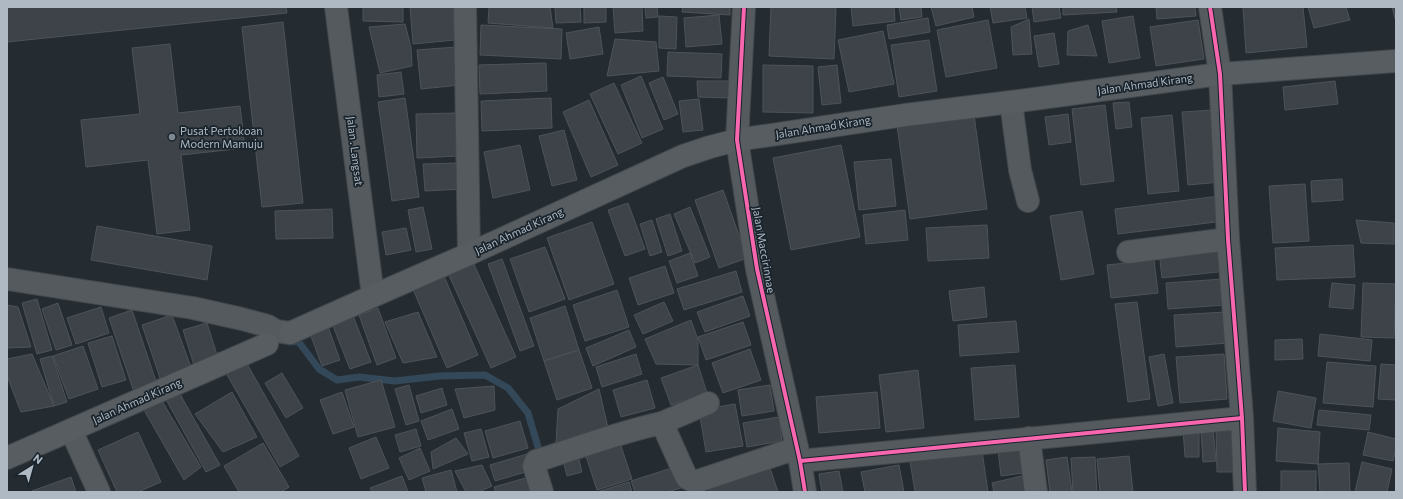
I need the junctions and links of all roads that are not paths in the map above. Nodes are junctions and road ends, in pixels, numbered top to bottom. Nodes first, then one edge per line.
1 (336, 7) edge
2 (465, 7) edge
3 (744, 7) edge
4 (1210, 7) edge
5 (1396, 61) edge
6 (1220, 74) junction
7 (1011, 102) junction
8 (737, 140) junction
9 (1028, 201) dead end
10 (1228, 239) junction
11 (1128, 252) dead end
12 (469, 254) junction
13 (7, 279) edge
14 (373, 296) junction
15 (289, 334) junction
16 (267, 344) joint
17 (708, 402) dead end
18 (1242, 418) junction
19 (662, 423) junction
20 (71, 430) junction
21 (1029, 438) junction
22 (798, 455) junction
23 (7, 458) edge
24 (99, 492) edge
25 (542, 492) edge
26 (805, 492) edge
27 (1036, 492) edge
28 (1244, 492) edge

1 - 14 street, Jalan . Langsat
2 - 12 street
3 - 8 street, Jalan Maccirinnae
4 - 6 street
5 - 6 main road, Jalan Ahmad Kirang
6 - 7 main road, Jalan Ahmad Kirang
6 - 10 street
7 - 8 main road, Jalan Ahmad Kirang
7 - 9 street
8 - 12 main road, Jalan Ahmad Kirang
8 - 22 street, Jalan Maccirinnae
10 - 11 street
10 - 18 street
12 - 14 main road, Jalan Ahmad Kirang
13 - 15 street
14 - 15 main road, Jalan Ahmad Kirang
15 - 16 street
16 - 20 main road, Jalan Ahmad Kirang
17 - 19 street
18 - 21 street
18 - 28 street
19 - 22 street
19 - 25 street
20 - 23 main road, Jalan Ahmad Kirang
20 - 24 street
21 - 22 street
21 - 27 street
22 - 26 street, Jalan Maccirinnae

